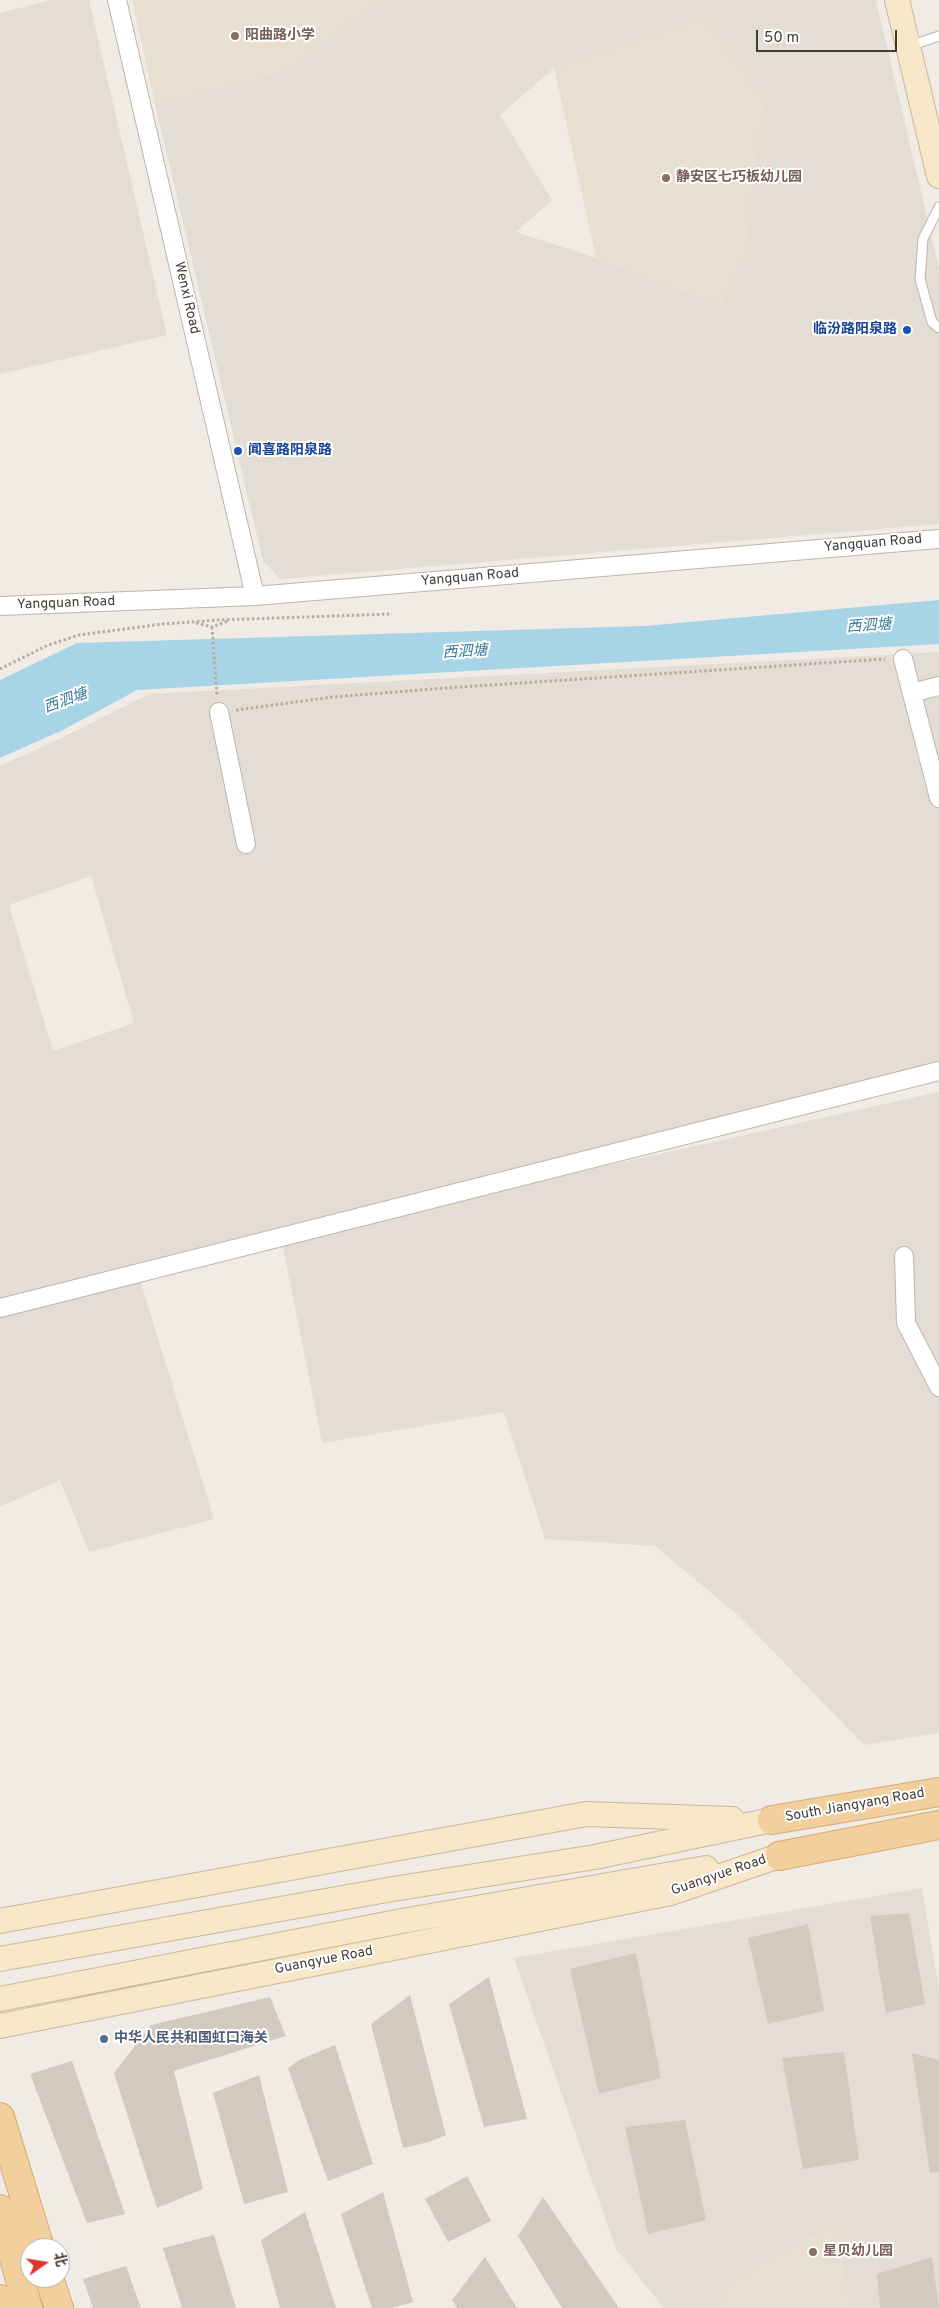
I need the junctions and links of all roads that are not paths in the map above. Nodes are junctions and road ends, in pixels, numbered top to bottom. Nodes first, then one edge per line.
1 (117, 0) edge
2 (897, 0) edge
3 (939, 36) edge
4 (909, 46) junction
5 (939, 176) edge
6 (939, 207) edge
7 (939, 328) edge
8 (939, 538) edge
9 (254, 596) junction
10 (0, 606) edge
11 (903, 659) road end
12 (939, 686) edge
13 (912, 693) junction
14 (218, 705) road end
15 (939, 798) edge
16 (246, 844) dead end
17 (939, 1071) edge
18 (904, 1256) dead end
19 (0, 1308) edge
20 (939, 1387) edge
21 (939, 1792) edge
22 (772, 1820) junction
23 (939, 1825) edge
24 (779, 1856) junction
25 (0, 1921) edge
26 (0, 1959) edge
27 (0, 1999) edge
28 (0, 2026) edge
29 (0, 2117) edge
30 (0, 2210) edge
31 (37, 2238) edge
32 (52, 2288) edge
33 (0, 2299) edge
34 (3, 2308) edge
35 (28, 2308) edge
36 (59, 2308) edge

1 - 9 street, Wenxi Road
2 - 4 main road
3 - 4 lane
4 - 5 main road
6 - 7 lane
8 - 9 street, Yangquan Road
9 - 10 street, Yangquan Road
11 - 13 street
12 - 13 street
13 - 15 street
14 - 16 street
17 - 19 street
18 - 20 street
21 - 22 main road, South Jiangyang Road
22 - 25 main road
22 - 26 main road
23 - 24 main road
24 - 27 main road, Guangyue Road
24 - 28 main road, Guangyue Road
29 - 31 main road
30 - 35 main road
32 - 36 main road
33 - 34 main road

